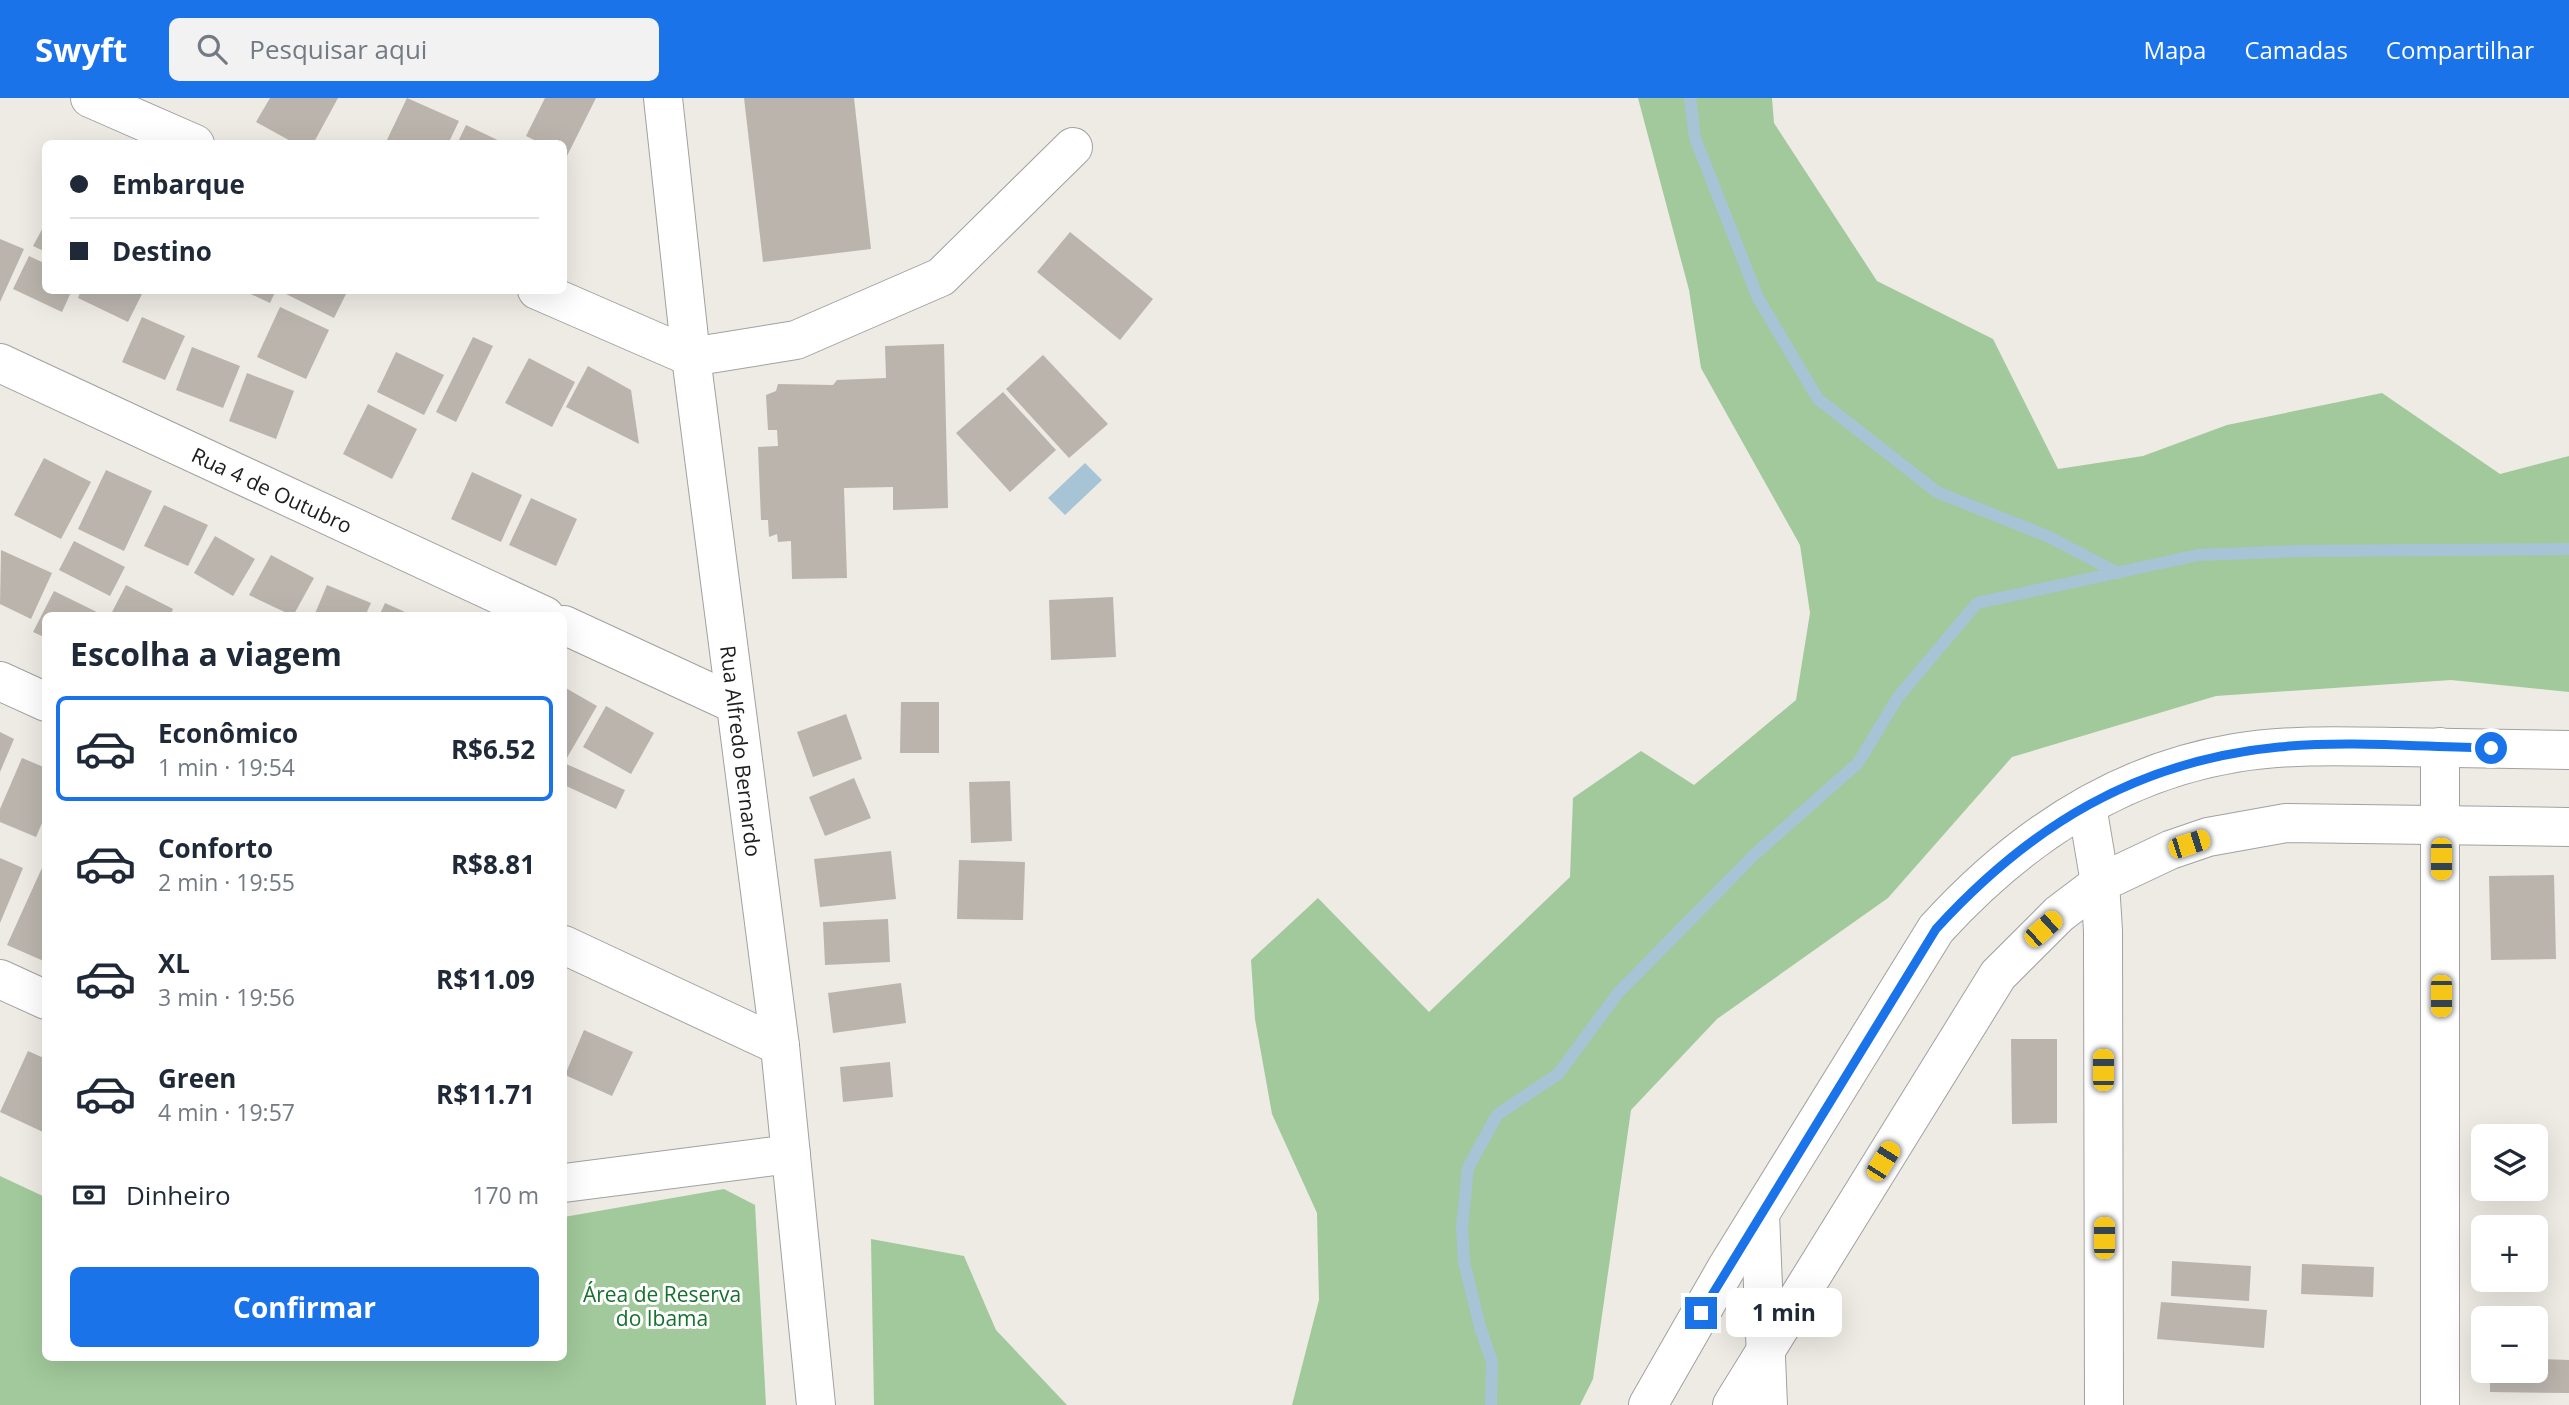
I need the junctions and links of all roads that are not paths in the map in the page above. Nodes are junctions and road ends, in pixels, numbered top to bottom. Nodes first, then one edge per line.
1 (90, 98) edge
2 (663, 98) edge
3 (186, 140) edge
4 (1073, 147) dead end
5 (546, 294) edge
6 (691, 357) junction
7 (0, 363) edge
8 (536, 612) edge
9 (567, 626) edge
10 (0, 681) edge
11 (42, 700) edge
12 (735, 704) junction
13 (2440, 747) junction
14 (2569, 750) edge
15 (2087, 806) junction
16 (2441, 824) junction
17 (2569, 827) edge
18 (2100, 883) junction
19 (567, 946) edge
20 (0, 979) edge
21 (42, 998) edge
22 (780, 1046) junction
23 (792, 1154) junction
24 (567, 1183) edge
25 (1760, 1214) junction
26 (1768, 1348) junction
27 (816, 1405) edge
28 (1648, 1405) edge
29 (1732, 1405) edge
30 (1768, 1405) edge
31 (2104, 1405) edge
32 (2440, 1405) edge

1 - 3 street
2 - 6 street, Rua Alfredo Bernardo
4 - 6 street
5 - 6 street
6 - 12 street, Rua Alfredo Bernardo
7 - 8 street, Rua 4 de Outubro
9 - 12 street
10 - 11 street
12 - 22 street, Rua Alfredo Bernardo
13 - 14 street
13 - 15 street
13 - 16 street
15 - 18 street
15 - 25 street
16 - 17 street
16 - 18 street
16 - 32 street
18 - 26 street
18 - 31 street
19 - 22 street
20 - 21 street
22 - 23 street, Rua Alfredo Bernardo
23 - 24 street
23 - 27 street, Rua Alfredo Bernardo
25 - 26 street
25 - 28 street
26 - 29 street
26 - 30 street

